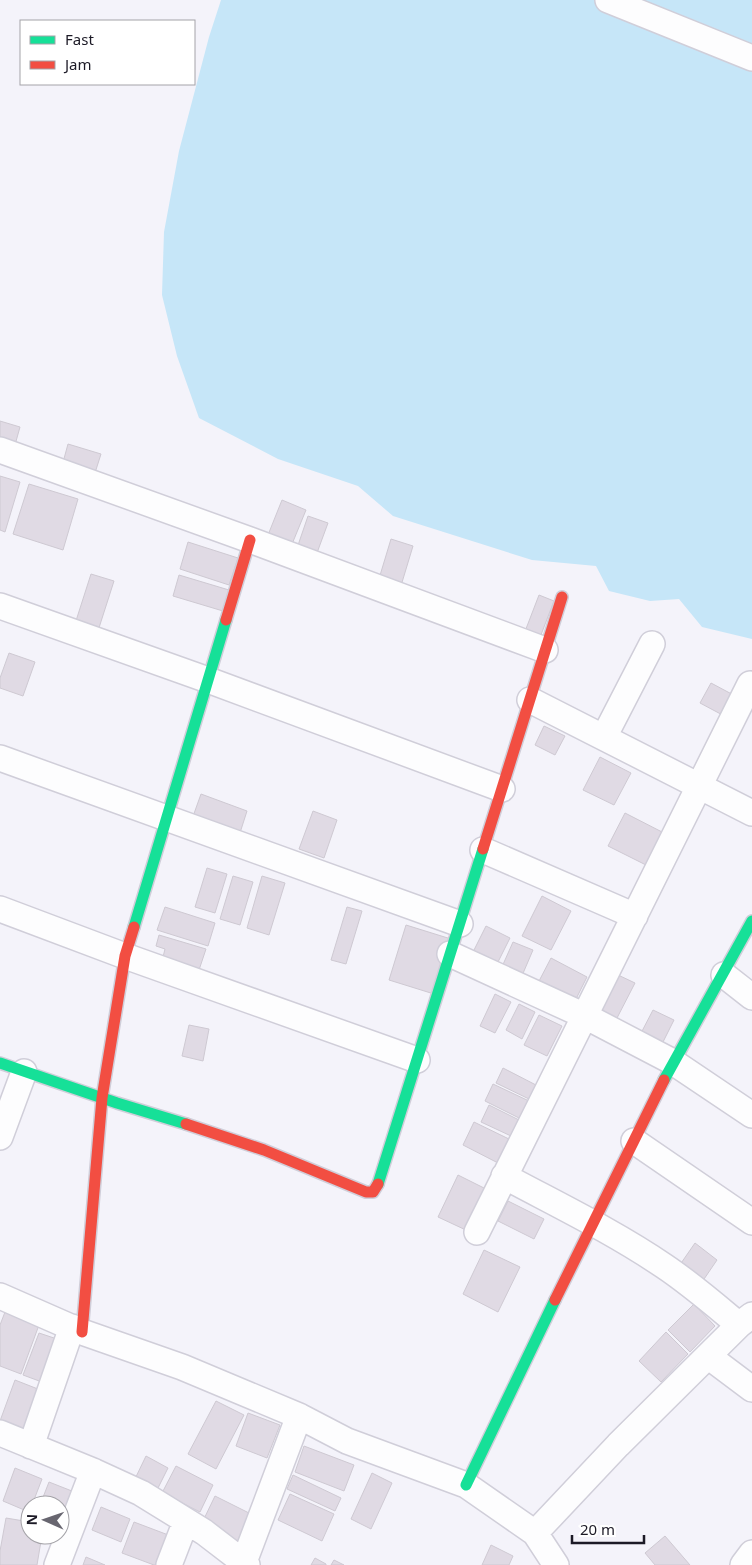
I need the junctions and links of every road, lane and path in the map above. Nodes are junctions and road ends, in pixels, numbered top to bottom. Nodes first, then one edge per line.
1 (608, 0) edge
2 (752, 58) edge
3 (0, 450) edge
4 (250, 540) junction
5 (562, 597) dead end
6 (0, 606) edge
7 (652, 644) dead end
8 (545, 650) junction
9 (208, 680) junction
10 (750, 684) dead end
11 (530, 700) junction
12 (604, 737) junction
13 (0, 758) edge
14 (700, 786) junction
15 (502, 789) junction
16 (752, 812) edge
17 (167, 817) junction
18 (483, 850) junction
19 (0, 909) edge
20 (635, 916) junction
21 (752, 921) edge
22 (460, 924) junction
23 (450, 954) junction
24 (126, 956) junction
25 (724, 975) junction
26 (752, 996) edge
27 (585, 1016) junction
28 (417, 1060) junction
29 (673, 1062) junction
30 (0, 1063) edge
31 (24, 1072) junction
32 (102, 1098) junction
33 (752, 1115) edge
34 (0, 1137) edge
35 (634, 1141) junction
36 (504, 1176) junction
37 (752, 1222) edge
38 (592, 1223) junction
39 (476, 1232) dead end
40 (0, 1296) edge
41 (746, 1320) edge
42 (77, 1330) junction
43 (708, 1356) junction
44 (752, 1389) edge
45 (299, 1416) junction
46 (0, 1435) edge
47 (31, 1446) junction
48 (93, 1471) junction
49 (466, 1485) junction
50 (186, 1520) junction
51 (535, 1534) junction
52 (752, 1553) edge
53 (246, 1564) edge
54 (57, 1565) edge
55 (169, 1565) edge
56 (556, 1565) edge
57 (743, 1565) edge

1 - 2 street
3 - 4 street
4 - 8 street
4 - 9 street
5 - 8 street
6 - 9 street
7 - 12 street
8 - 11 street
9 - 15 street
9 - 17 street
10 - 14 street
11 - 12 street
11 - 15 street
12 - 14 street
13 - 17 street
14 - 16 street
14 - 20 street
15 - 18 street
17 - 22 street
17 - 24 street
18 - 20 street
18 - 22 street
19 - 24 street
20 - 27 street
21 - 25 street
22 - 23 street
23 - 27 street
23 - 28 street
24 - 28 street
24 - 32 street
25 - 26 street
25 - 29 street
27 - 29 street
27 - 36 street
28 - 32 street
29 - 33 street
29 - 35 street
30 - 31 street
31 - 32 street
31 - 34 street
32 - 42 street
35 - 37 street
35 - 38 street
36 - 38 street
36 - 39 street
38 - 41 street
38 - 49 street
40 - 42 street
41 - 43 street
42 - 45 street
42 - 47 street
43 - 44 street
43 - 51 street
45 - 49 street
45 - 53 street
46 - 47 street
47 - 48 street
48 - 50 street
48 - 54 street
49 - 51 street
50 - 53 street
50 - 55 street
51 - 56 street
52 - 57 street

